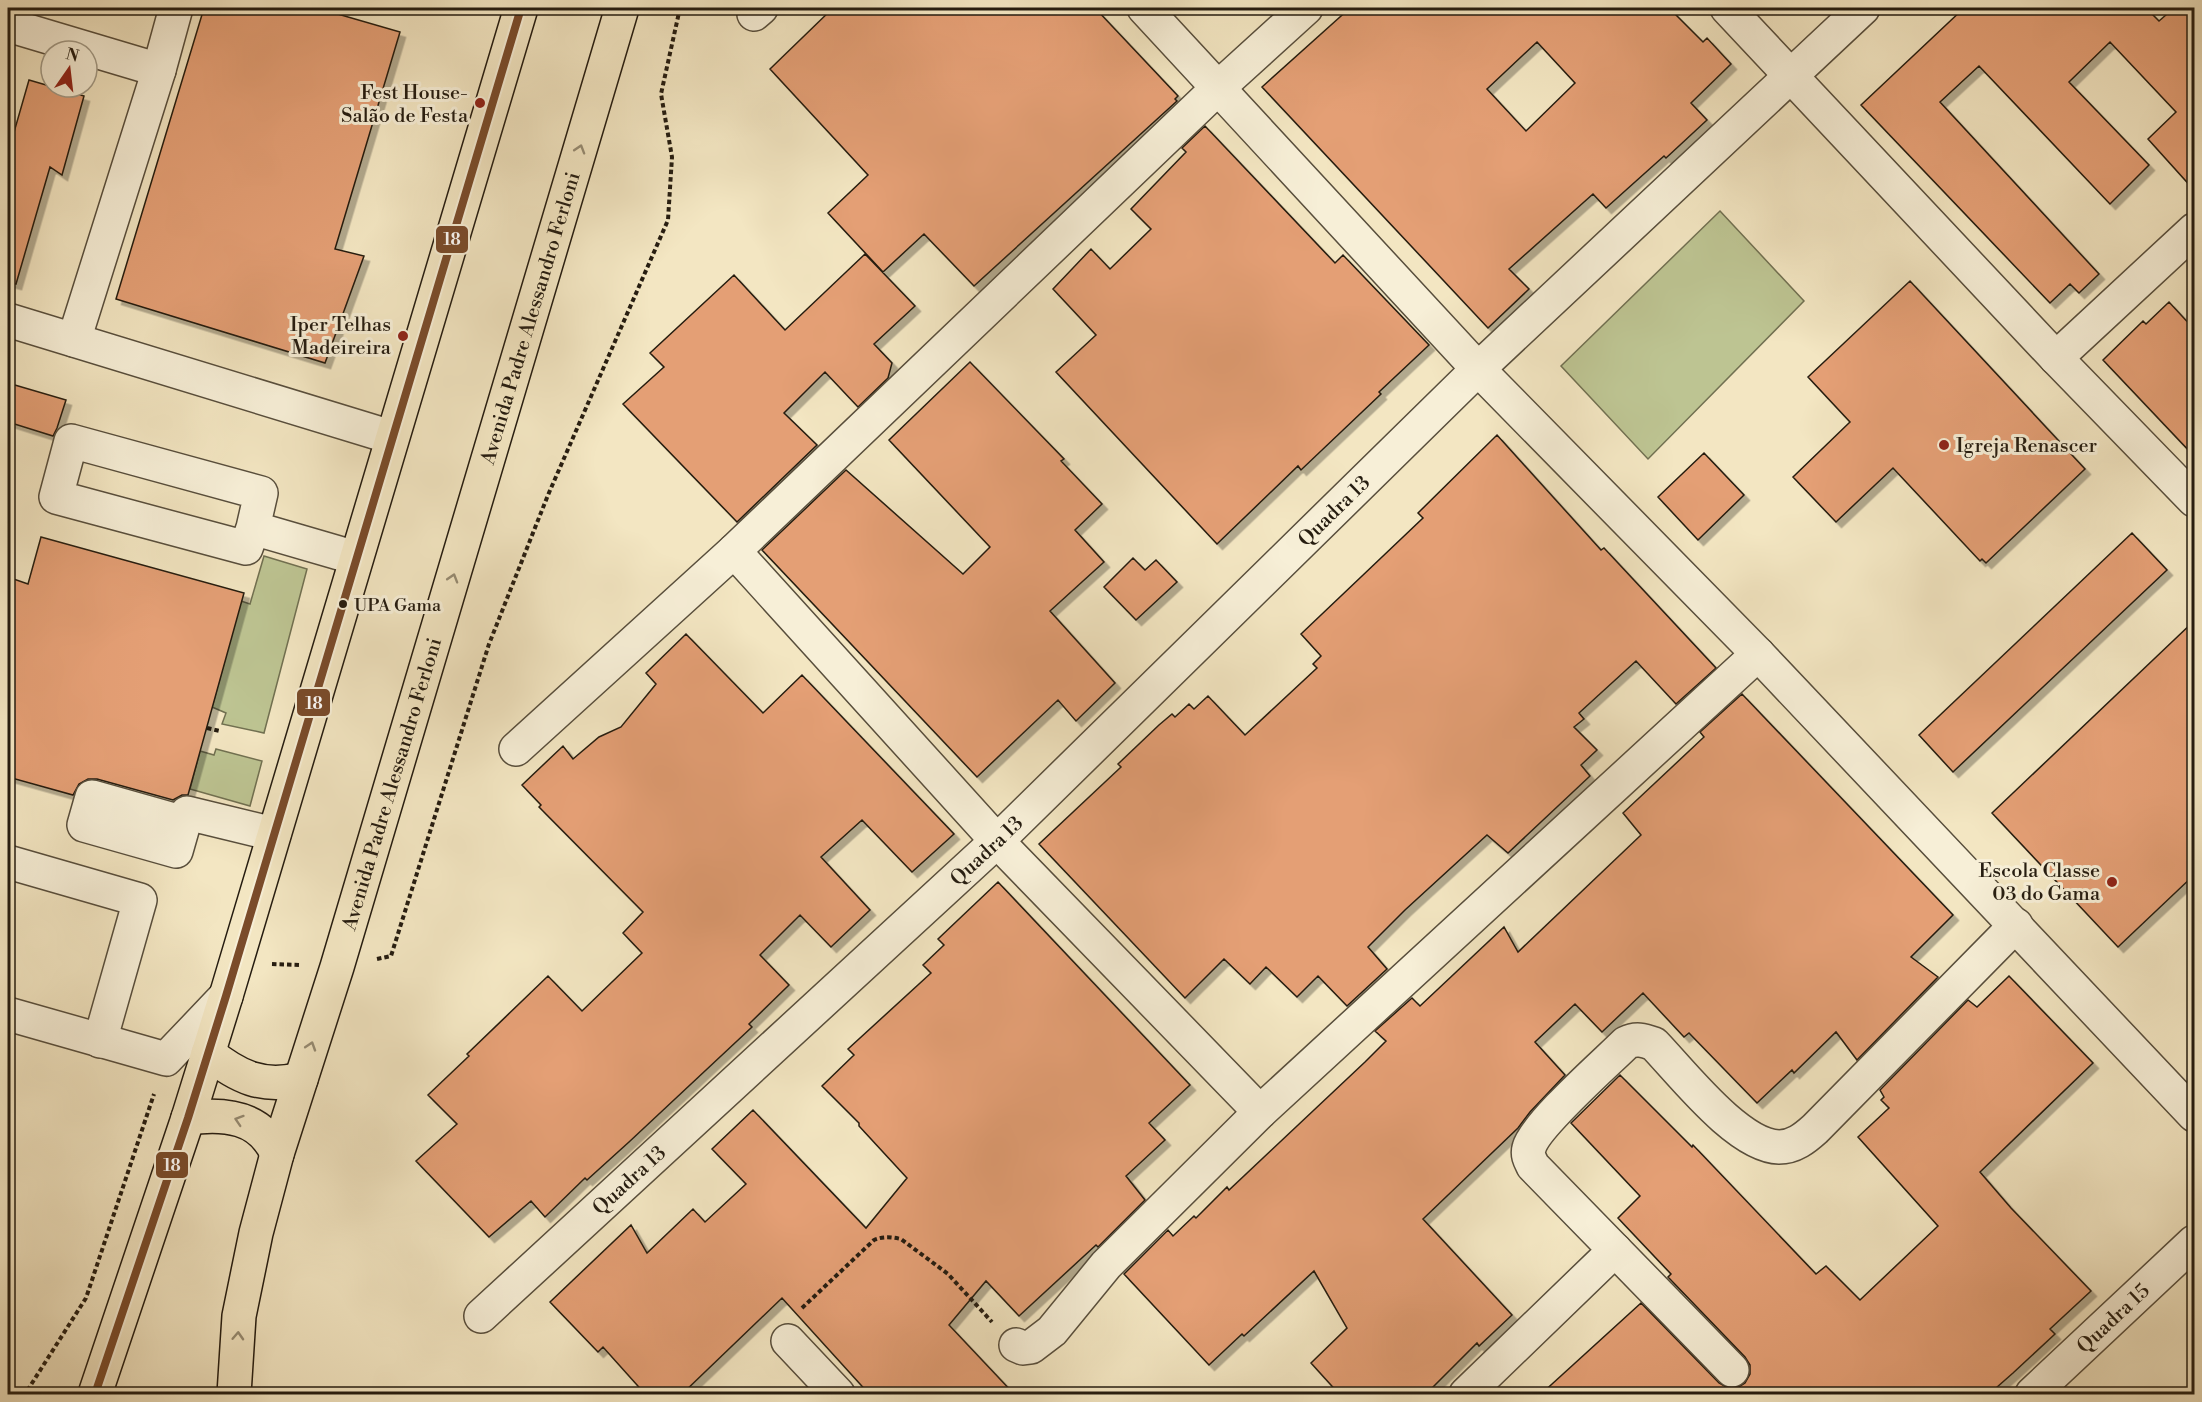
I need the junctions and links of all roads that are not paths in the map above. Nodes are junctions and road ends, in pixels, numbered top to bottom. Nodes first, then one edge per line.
1 (176, 8) edge
2 (521, 8) edge
3 (622, 8) edge
4 (1144, 8) edge
5 (1306, 8) edge
6 (1727, 8) edge
7 (1863, 8) edge
8 (8, 25) edge
9 (159, 70) junction
10 (1790, 75) junction
11 (1219, 87) junction
12 (2194, 230) edge
13 (8, 320) edge
14 (74, 340) junction
15 (2056, 358) junction
16 (1478, 369) junction
17 (392, 436) junction
18 (2194, 500) edge
19 (253, 528) junction
20 (734, 551) junction
21 (356, 558) junction
22 (1758, 654) junction
23 (516, 749) dead end
24 (183, 823) dead end
25 (274, 834) junction
26 (997, 841) junction
27 (8, 862) edge
28 (2016, 925) junction
29 (226, 996) junction
30 (8, 1014) edge
31 (100, 1041) junction
32 (208, 1053) junction
33 (301, 1079) junction
34 (1260, 1112) junction
35 (2194, 1115) edge
36 (188, 1118) junction
37 (277, 1154) junction
38 (2194, 1242) edge
39 (1615, 1250) junction
40 (481, 1317) dead end
41 (788, 1341) road end
42 (1016, 1345) road end
43 (1732, 1370) dead end
44 (95, 1395) edge
45 (234, 1395) edge
46 (838, 1395) edge
47 (1466, 1395) edge
48 (2032, 1395) edge

1 - 9 street
2 - 17 main road
33 -> 3 main road, Avenida Padre Alessandro Ferloni
4 - 11 street
5 - 11 street
6 - 10 street
7 - 10 street, Quadra 13
8 - 9 street
9 - 14 street
10 - 15 street
10 - 16 street, Quadra 13
11 - 16 street
11 - 20 street
12 - 15 street
13 - 14 street
14 - 17 street
15 - 18 street
16 - 22 street
16 - 26 street, Quadra 13
17 - 21 main road
19 - 19 street
19 - 21 street
20 - 23 street
20 - 26 street
21 - 25 main road
22 - 28 street
22 - 34 street
24 - 25 street
25 - 29 main road
26 - 34 street
26 - 40 street, Quadra 13
27 - 31 street
28 - 35 street
28 - 39 street
29 - 31 street
29 - 32 main road
30 - 31 street
32 - 33 main road
32 - 36 main road
33 - 37 main road, Avenida Padre Alessandro Ferloni
34 - 42 street
37 -> 36 main road
36 - 44 main road
45 -> 37 main road, Avenida Padre Alessandro Ferloni
38 - 48 street, Quadra 15
39 - 43 street
39 - 47 street
41 - 46 street

